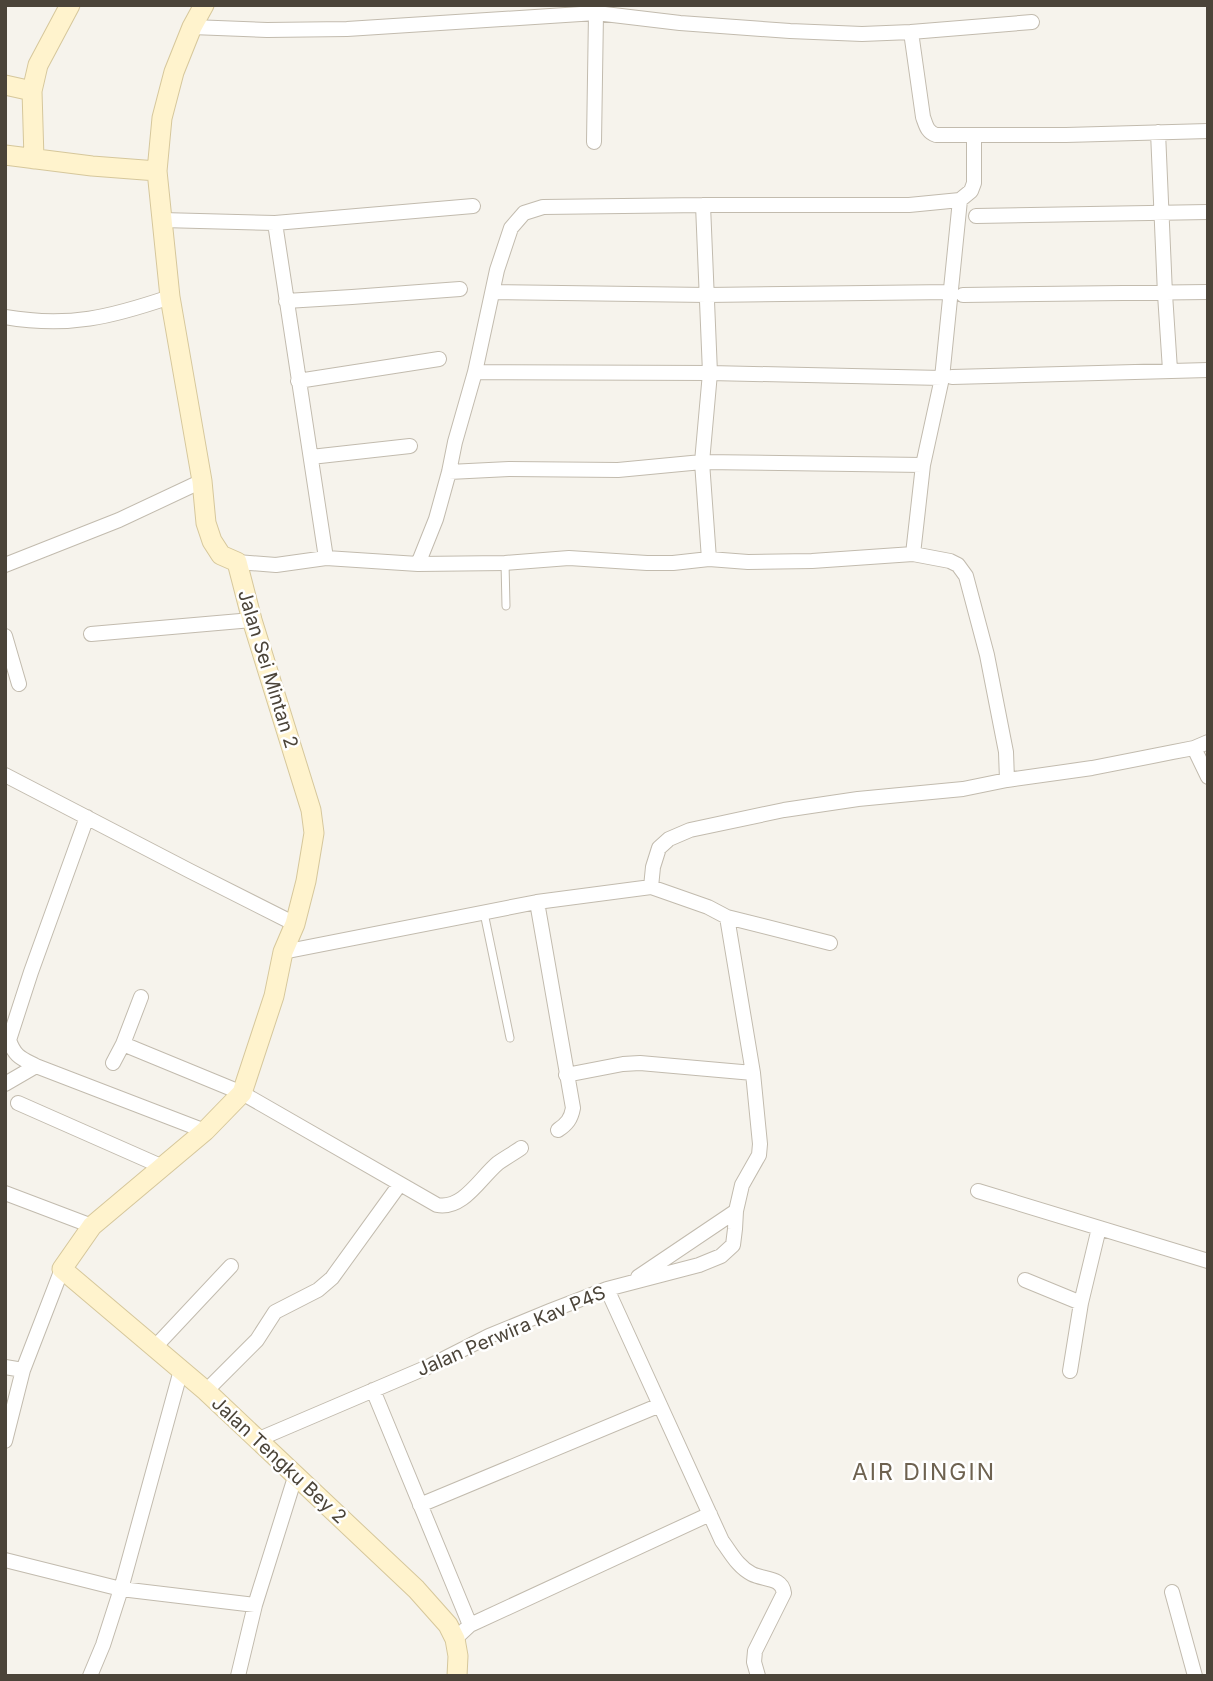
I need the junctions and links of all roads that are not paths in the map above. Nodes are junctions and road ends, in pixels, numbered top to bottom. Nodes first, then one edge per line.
1 (70, 5) edge
2 (204, 5) edge
3 (519, 12) edge
4 (596, 13) junction
5 (1032, 22) dead end
6 (192, 27) junction
7 (911, 32) junction
8 (5, 85) edge
9 (32, 91) junction
10 (1208, 131) edge
11 (1158, 132) junction
12 (974, 135) junction
13 (594, 142) dead end
14 (5, 155) edge
15 (34, 159) junction
16 (157, 171) junction
17 (960, 200) junction
18 (703, 205) junction
19 (473, 206) dead end
20 (1161, 212) junction
21 (1208, 212) edge
22 (976, 216) dead end
23 (162, 220) junction
24 (275, 223) junction
25 (460, 289) dead end
26 (492, 292) junction
27 (1208, 292) edge
28 (957, 294) junction
29 (1165, 294) junction
30 (707, 295) junction
31 (170, 297) junction
32 (286, 301) junction
33 (5, 317) edge
34 (439, 359) dead end
35 (1170, 370) junction
36 (1208, 370) edge
37 (475, 372) junction
38 (710, 373) junction
39 (947, 377) junction
40 (298, 381) junction
41 (410, 446) dead end
42 (311, 457) junction
43 (702, 462) junction
44 (923, 465) junction
45 (449, 472) junction
46 (202, 481) junction
47 (913, 554) junction
48 (327, 558) junction
49 (709, 559) junction
50 (237, 562) junction
51 (505, 563) junction
52 (418, 564) junction
53 (5, 565) edge
54 (506, 606) dead end
55 (252, 620) junction
56 (91, 634) dead end
57 (5, 636) edge
58 (19, 684) dead end
59 (1201, 745) edge
60 (5, 775) edge
61 (1208, 777) edge
62 (1007, 780) junction
63 (87, 817) junction
64 (651, 887) junction
65 (537, 902) junction
66 (484, 913) junction
67 (727, 918) junction
68 (295, 924) junction
69 (830, 943) dead end
70 (284, 952) junction
71 (141, 997) dead end
72 (510, 1038) dead end
73 (123, 1044) junction
74 (114, 1063) dead end
75 (36, 1066) junction
76 (752, 1073) junction
77 (566, 1075) junction
78 (5, 1084) edge
79 (242, 1093) junction
80 (18, 1103) dead end
81 (558, 1130) dead end
82 (205, 1131) junction
83 (521, 1148) dead end
84 (163, 1167) junction
85 (400, 1184) junction
86 (978, 1191) dead end
87 (5, 1194) edge
88 (736, 1211) junction
89 (92, 1226) junction
90 (1099, 1228) junction
91 (1208, 1261) edge
92 (230, 1266) dead end
93 (62, 1269) junction
94 (1025, 1280) dead end
95 (629, 1283) junction
96 (607, 1289) junction
97 (1081, 1303) junction
98 (155, 1347) junction
99 (5, 1367) edge
100 (23, 1370) junction
101 (181, 1370) junction
102 (1070, 1371) dead end
103 (373, 1390) junction
104 (206, 1391) junction
105 (660, 1405) junction
106 (258, 1439) junction
107 (5, 1441) edge
108 (296, 1474) junction
109 (420, 1506) junction
110 (710, 1514) junction
111 (5, 1560) edge
112 (121, 1589) junction
113 (1172, 1592) dead end
114 (255, 1605) junction
115 (470, 1625) junction
116 (455, 1639) junction
117 (90, 1676) edge
118 (238, 1676) edge
119 (457, 1676) edge
120 (758, 1676) edge
121 (1195, 1676) edge

1 - 9 street
2 - 6 street, Jalan Sei Mintan 2
3 - 4 street
3 - 6 street
4 - 7 street
4 - 13 street
5 - 7 street
6 - 16 street, Jalan Sei Mintan 2
7 - 12 street
8 - 9 street
9 - 15 street
10 - 11 street
11 - 12 street
11 - 20 street
12 - 17 street
14 - 15 street
15 - 16 street
16 - 23 street, Jalan Sei Mintan 2
17 - 18 street
17 - 28 street
18 - 26 street
18 - 30 street
19 - 24 street
20 - 21 street
20 - 22 street
20 - 29 street
23 - 24 street
23 - 31 street, Jalan Sei Mintan 2
24 - 32 street
25 - 32 street
26 - 30 street
26 - 37 street
27 - 29 street
28 - 29 street
28 - 30 street
28 - 39 street
29 - 35 street
30 - 38 street
31 - 33 street
31 - 46 street, Jalan Sei Mintan 2
32 - 40 street
34 - 40 street
35 - 36 street
35 - 39 street
37 - 38 street
37 - 45 street
38 - 39 street
38 - 43 street
39 - 44 street
40 - 42 street
41 - 42 street
42 - 48 street
43 - 44 street
43 - 45 street
43 - 49 street
44 - 47 street
45 - 52 street
46 - 50 street, Jalan Sei Mintan 2
46 - 53 street
47 - 49 street
47 - 62 street
48 - 50 street
48 - 52 street
49 - 51 street
50 - 55 street, Jalan Sei Mintan 2
51 - 52 street
51 - 54 lane
55 - 56 street
55 - 68 street, Jalan Sei Mintan 2
57 - 58 street
59 - 61 street
59 - 62 street
60 - 63 street
62 - 64 street
63 - 68 street
63 - 75 street
64 - 65 street
64 - 67 street
65 - 66 street
65 - 77 street
66 - 70 street
66 - 72 lane
67 - 69 street
67 - 76 street, Jalan Perwira Kav P4S
68 - 70 street, Jalan Sei Mintan 2
70 - 79 street, Jalan Sei Mintan 2
71 - 73 street
73 - 74 street
73 - 79 street
75 - 78 street
75 - 82 street
76 - 77 street
76 - 88 street, Jalan Perwira Kav P4S
77 - 81 street
79 - 82 street, Jalan Sei Mintan 2
79 - 85 street
80 - 84 street
82 - 84 street, Jalan Sei Mintan 2
83 - 85 street
84 - 89 street, Jalan Sei Mintan 2
85 - 104 street
86 - 90 street
87 - 89 street
88 - 95 street
88 - 95 street, Jalan Perwira Kav P4S
89 - 93 street, Jalan Sei Mintan 2
90 - 91 street
90 - 97 street
92 - 98 street
93 - 98 street, Jalan Tengku Bey 2
93 - 100 street
94 - 97 street
95 - 96 street, Jalan Perwira Kav P4S
96 - 103 street, Jalan Perwira Kav P4S
96 - 105 street
97 - 102 street
98 - 101 street, Jalan Tengku Bey 2
99 - 100 street
100 - 107 street
101 - 104 street, Jalan Tengku Bey 2
101 - 112 street
103 - 106 street, Jalan Perwira Kav P4S
103 - 109 street
104 - 106 street, Jalan Tengku Bey 2
105 - 109 street
105 - 110 street
106 - 108 street, Jalan Tengku Bey 2
108 - 114 street
108 - 116 street, Jalan Tengku Bey 2
109 - 115 street
110 - 115 street
110 - 120 street
111 - 112 street
112 - 114 street
112 - 117 street
113 - 121 street
114 - 118 street
115 - 116 street
116 - 119 street

